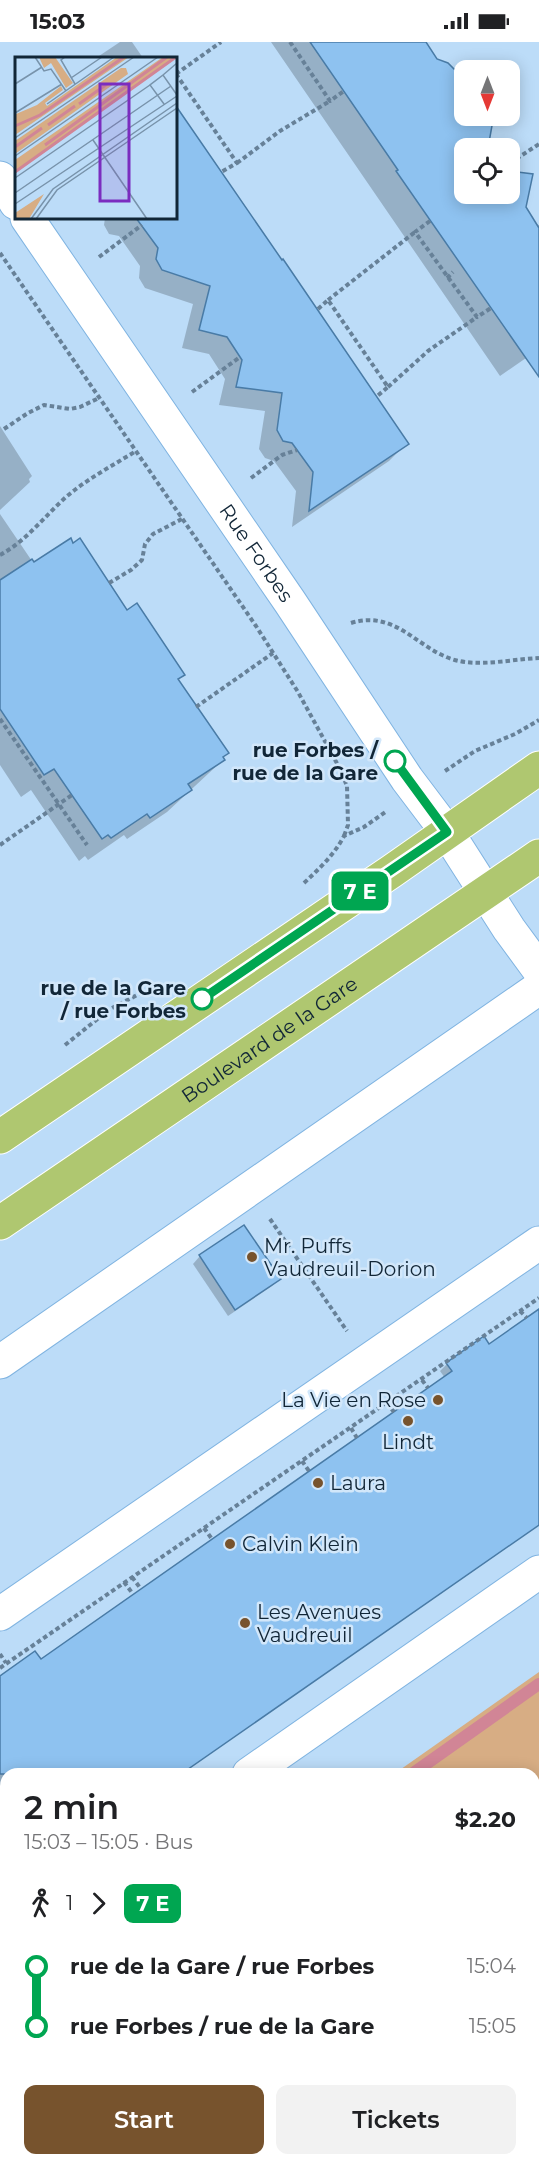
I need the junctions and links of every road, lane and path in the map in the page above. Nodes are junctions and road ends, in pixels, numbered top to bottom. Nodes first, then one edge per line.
1 (221, 42) edge
2 (290, 42) edge
3 (306, 55) dead end
4 (301, 59) junction
5 (177, 73) edge
6 (177, 75) edge
7 (344, 91) dead end
8 (330, 100) junction
9 (204, 115) junction
10 (198, 119) dead end
11 (539, 144) edge
12 (520, 156) edge
13 (237, 163) junction
14 (221, 172) dead end
15 (0, 178) edge
16 (15, 200) edge
17 (28, 219) edge
18 (430, 221) dead end
19 (142, 225) dead end
20 (415, 232) junction
21 (0, 253) edge
22 (99, 258) dead end
23 (453, 272) dead end
24 (447, 278) junction
25 (328, 300) junction
26 (491, 308) dead end
27 (318, 309) dead end
28 (477, 317) junction
29 (240, 357) dead end
30 (388, 387) junction
31 (192, 392) dead end
32 (376, 397) dead end
33 (99, 398) junction
34 (4, 429) dead end
35 (297, 450) dead end
36 (136, 451) junction
37 (251, 478) dead end
38 (182, 519) junction
39 (0, 555) edge
40 (109, 582) dead end
41 (351, 623) dead end
42 (273, 653) junction
43 (539, 658) edge
44 (196, 707) dead end
45 (0, 719) edge
46 (539, 719) edge
47 (466, 758) dead end
48 (539, 768) edge
49 (72, 795) dead end
50 (58, 804) junction
51 (364, 827) dead end
52 (447, 832) junction
53 (344, 836) junction
54 (0, 845) edge
55 (87, 845) dead end
56 (539, 856) edge
57 (299, 887) dead end
58 (486, 891) junction
59 (539, 970) edge
60 (539, 988) edge
61 (146, 990) dead end
62 (65, 1045) dead end
63 (0, 1137) edge
64 (268, 1216) dead end
65 (0, 1223) edge
66 (285, 1241) junction
67 (539, 1243) edge
68 (264, 1254) dead end
69 (539, 1298) edge
70 (520, 1311) junction
71 (527, 1318) dead end
72 (351, 1337) dead end
73 (0, 1362) edge
74 (422, 1380) junction
75 (428, 1388) dead end
76 (387, 1403) junction
77 (394, 1412) dead end
78 (351, 1428) junction
79 (357, 1438) dead end
80 (302, 1461) junction
81 (309, 1471) dead end
82 (204, 1528) junction
83 (212, 1539) dead end
84 (539, 1572) edge
85 (132, 1576) junction
86 (124, 1582) junction
87 (141, 1589) dead end
88 (133, 1594) dead end
89 (0, 1614) edge
90 (0, 1654) edge
91 (6, 1663) junction
92 (0, 1668) edge
93 (258, 1768) edge

1 - 5 path
2 - 4 path
3 - 4 path
4 - 8 path
6 - 9 path
7 - 8 path
8 - 13 path
9 - 10 path
9 - 13 path
11 - 12 path
13 - 14 path
15 - 16 street
17 - 52 street, Rue Forbes
18 - 20 path
19 - 22 path
20 - 24 path
20 - 25 path
21 - 33 path
23 - 24 path
24 - 28 path
25 - 27 path
25 - 30 path
26 - 28 path
28 - 30 path
29 - 31 path
30 - 32 path
33 - 34 path
33 - 36 path
35 - 37 path
36 - 38 path
36 - 39 path
38 - 40 path
38 - 42 path
41 - 43 path
42 - 44 path
42 - 53 path
45 - 50 path
46 - 47 path
48 - 52 main road
49 - 50 path
50 - 54 path
50 - 55 path
51 - 53 path
52 - 58 street, Rue Forbes
52 - 63 main road
53 - 57 path
56 - 58 main road, Boulevard de la Gare
58 - 59 street, Rue Forbes
58 - 65 main road, Boulevard de la Gare
60 - 73 street
61 - 62 path
64 - 66 path
66 - 68 path
66 - 72 path
67 - 89 street
69 - 70 path
70 - 71 path
70 - 74 path
74 - 75 path
74 - 76 path
76 - 77 path
76 - 78 path
78 - 79 path
78 - 80 path
80 - 81 path
80 - 82 path
82 - 83 path
82 - 85 path
84 - 93 street
85 - 86 path
85 - 87 path
86 - 88 path
86 - 91 path
90 - 91 path
91 - 92 path

